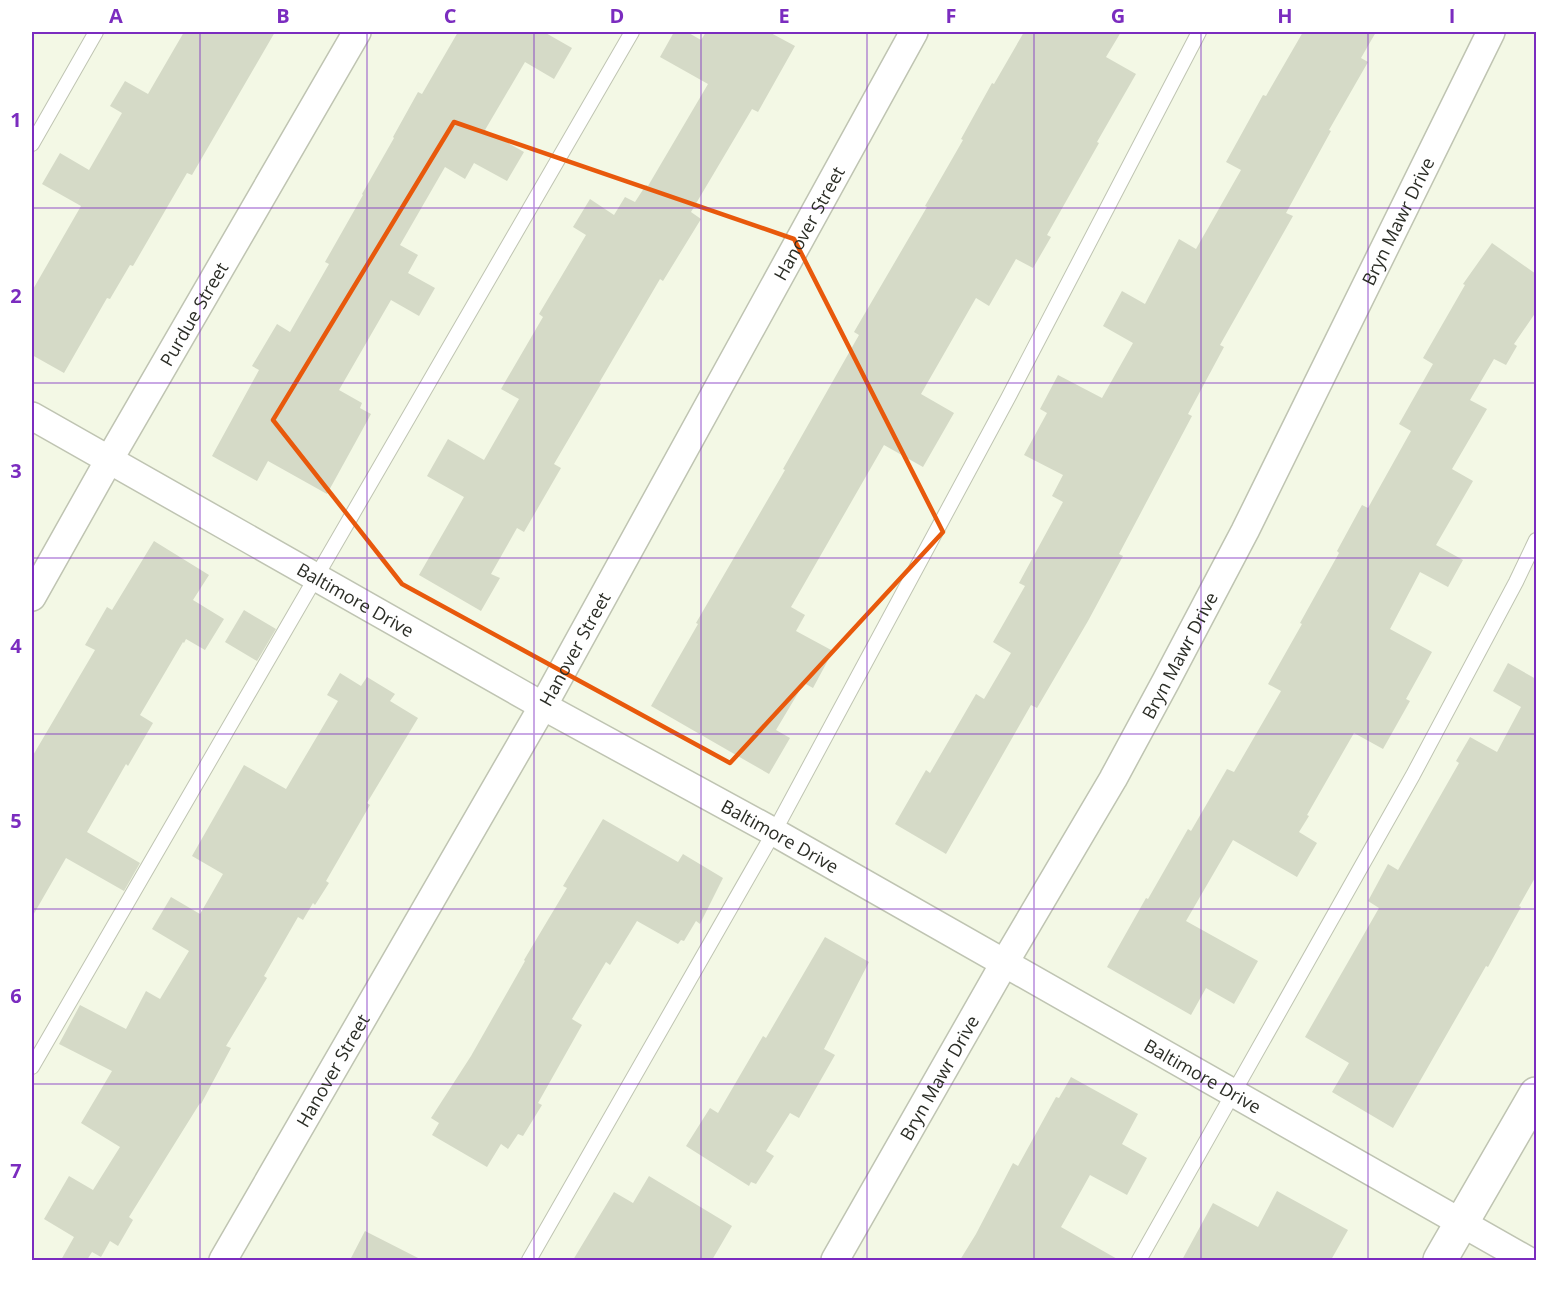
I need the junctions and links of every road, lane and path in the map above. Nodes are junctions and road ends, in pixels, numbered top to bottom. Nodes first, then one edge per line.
1 (96, 32) edge
2 (357, 32) edge
3 (632, 32) edge
4 (914, 32) edge
5 (1199, 32) edge
6 (1491, 32) edge
7 (32, 144) edge
8 (32, 416) edge
9 (109, 460) junction
10 (1536, 540) edge
11 (315, 577) junction
12 (32, 597) edge
13 (543, 706) junction
14 (774, 832) junction
15 (1005, 962) junction
16 (32, 1067) edge
17 (1234, 1093) junction
18 (1536, 1094) edge
19 (1461, 1224) junction
20 (223, 1260) edge
21 (529, 1260) edge
22 (835, 1260) edge
23 (1139, 1260) edge
24 (1440, 1260) edge
25 (1527, 1260) edge

1 - 7 lane
2 - 9 street, Purdue Street
3 - 11 lane
4 - 13 street, Hanover Street
5 - 14 lane
6 - 15 street, Bryn Mawr Drive
8 - 9 street, Baltimore Drive
9 - 11 street, Baltimore Drive
9 - 12 street, Purdue Street
10 - 17 lane
11 - 13 street, Baltimore Drive
11 - 16 lane
13 - 14 street, Baltimore Drive
13 - 20 street, Hanover Street
14 - 15 street, Baltimore Drive
14 - 21 lane
15 - 17 street, Baltimore Drive
15 - 22 street, Bryn Mawr Drive
17 - 19 street, Baltimore Drive
17 - 23 lane
18 - 19 street
19 - 24 street
19 - 25 street, Baltimore Drive

